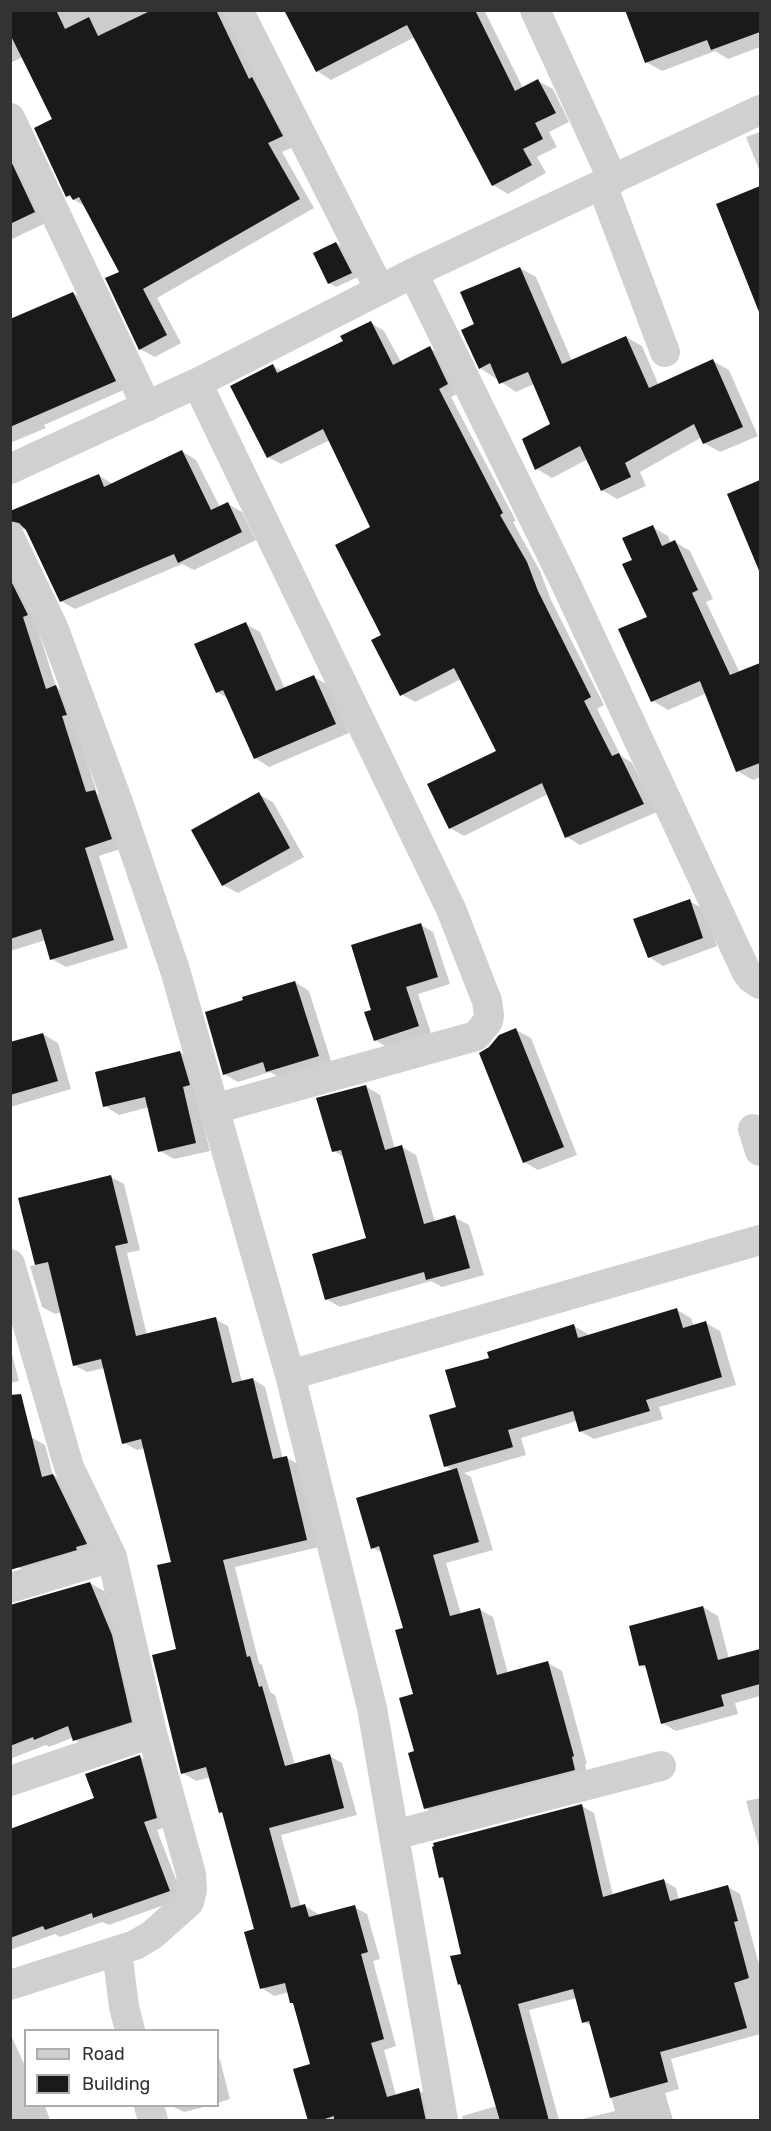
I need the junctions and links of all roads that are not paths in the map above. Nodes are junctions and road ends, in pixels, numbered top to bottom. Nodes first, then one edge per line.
1 (237, 10) edge
2 (535, 10) edge
3 (760, 110) edge
4 (10, 117) edge
5 (608, 183) junction
6 (413, 273) junction
7 (380, 290) junction
8 (665, 351) dead end
9 (197, 383) junction
10 (147, 406) junction
11 (10, 469) edge
12 (10, 538) edge
13 (760, 984) edge
14 (214, 1109) junction
15 (760, 1240) edge
16 (10, 1264) edge
17 (290, 1375) junction
18 (112, 1557) junction
19 (10, 1588) edge
20 (152, 1733) junction
21 (661, 1766) dead end
22 (10, 1781) edge
23 (394, 1835) junction
24 (117, 1952) junction
25 (10, 1985) edge
26 (130, 2029) edge
27 (443, 2121) edge

1 - 7 street
2 - 5 street
3 - 5 street
4 - 10 street
5 - 6 street
5 - 8 street
6 - 7 street
6 - 13 street
7 - 9 street
9 - 10 street
9 - 14 street
10 - 11 street
12 - 14 street
14 - 17 street
15 - 17 street
16 - 18 street
17 - 23 street
18 - 19 street
18 - 20 street
20 - 22 street
20 - 24 street
21 - 23 street
23 - 27 street
24 - 25 street
24 - 26 street

